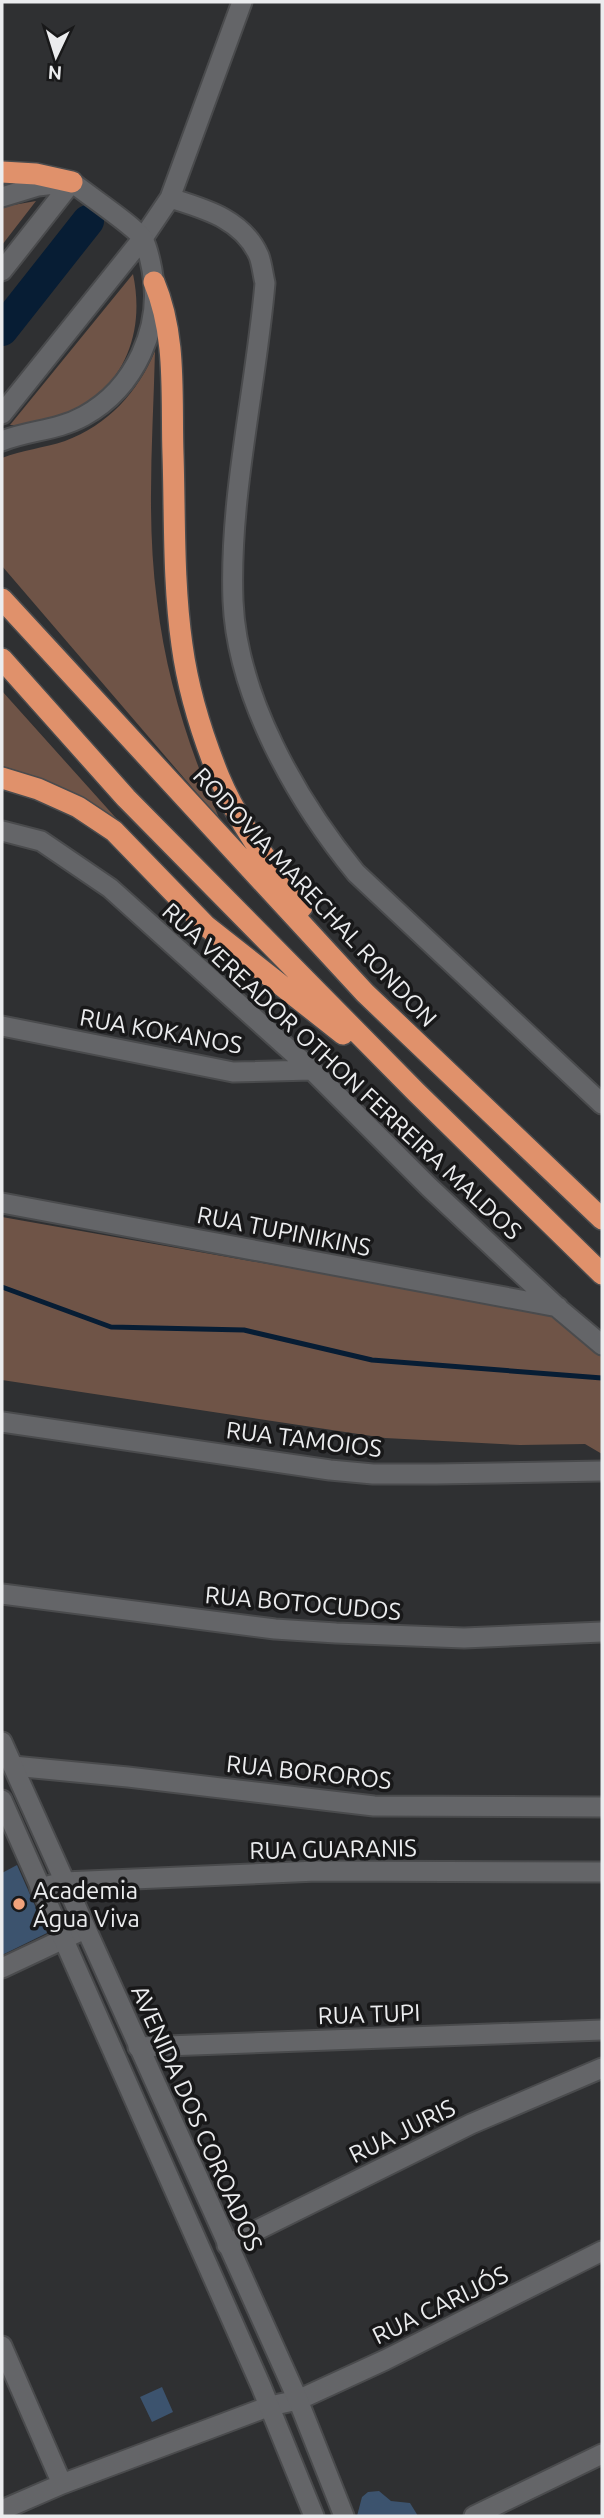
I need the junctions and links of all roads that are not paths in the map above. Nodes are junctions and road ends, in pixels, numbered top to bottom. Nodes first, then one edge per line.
1 (242, 2) edge
2 (2, 172) edge
3 (78, 187) junction
4 (2, 197) edge
5 (170, 198) junction
6 (137, 234) junction
7 (2, 271) edge
8 (154, 282) junction
9 (2, 414) edge
10 (2, 441) edge
11 (2, 599) edge
12 (2, 659) edge
13 (2, 778) edge
14 (2, 831) edge
15 (365, 993) junction
16 (2, 1026) edge
17 (312, 1070) junction
18 (416, 1092) junction
19 (602, 1104) edge
20 (2, 1202) edge
21 (602, 1219) edge
22 (602, 1274) edge
23 (558, 1307) junction
24 (602, 1345) edge
25 (2, 1422) edge
26 (602, 1471) edge
27 (2, 1594) edge
28 (602, 1632) edge
29 (2, 1742) edge
30 (13, 1766) junction
31 (2, 1800) edge
32 (602, 1807) edge
33 (602, 1872) edge
34 (64, 1882) junction
35 (40, 1888) junction
36 (85, 1929) junction
37 (62, 1940) junction
38 (2, 1968) edge
39 (602, 2030) edge
40 (138, 2046) junction
41 (602, 2068) edge
42 (227, 2245) junction
43 (602, 2251) edge
44 (2, 2346) edge
45 (298, 2400) junction
46 (270, 2406) junction
47 (602, 2454) edge
48 (62, 2484) junction
49 (2, 2510) edge
50 (314, 2516) edge
51 (344, 2516) edge
52 (474, 2516) edge

1 - 5 street
2 - 3 highway
3 - 4 street
3 - 6 street
3 - 7 street
5 - 6 street
5 - 19 street
6 - 8 street
6 - 9 street
8 - 10 street
8 - 15 highway
11 - 15 highway, RODOVIA MARECHAL RONDON
12 - 18 highway
13 - 18 highway
14 - 17 street, RUA VEREADOR OTHON FERREIRA MALDOS
15 - 21 highway, RODOVIA MARECHAL RONDON
16 - 17 street, RUA KOKANOS
17 - 23 street, RUA VEREADOR OTHON FERREIRA MALDOS
18 - 22 highway
20 - 23 street, RUA TUPINIKINS
23 - 24 street, RUA VEREADOR OTHON FERREIRA MALDOS
25 - 26 street, RUA TAMOIOS
27 - 28 street, RUA BOTOCUDOS
29 - 30 street, AVENIDA DOS COROADOS
30 - 32 street, RUA BOROROS
30 - 34 street, AVENIDA DOS COROADOS
31 - 35 street, AVENIDA DOS COROADOS
33 - 34 street, RUA GUARANIS
34 - 35 street, RUA GUARANIS
34 - 36 street, AVENIDA DOS COROADOS
35 - 37 street, AVENIDA DOS COROADOS
36 - 37 street
36 - 40 street, AVENIDA DOS COROADOS
37 - 38 street
37 - 46 street, AVENIDA DOS COROADOS
39 - 40 street, RUA TUPI
40 - 42 street, AVENIDA DOS COROADOS
41 - 42 street, RUA JURIS
42 - 45 street, AVENIDA DOS COROADOS
43 - 45 street, RUA CARIJÓS
44 - 48 street
45 - 46 street, RUA CARIJÓS
45 - 51 street, AVENIDA DOS COROADOS
46 - 48 street, RUA CARIJÓS
46 - 50 street, AVENIDA DOS COROADOS
47 - 52 street
48 - 49 street, RUA CARIJÓS

